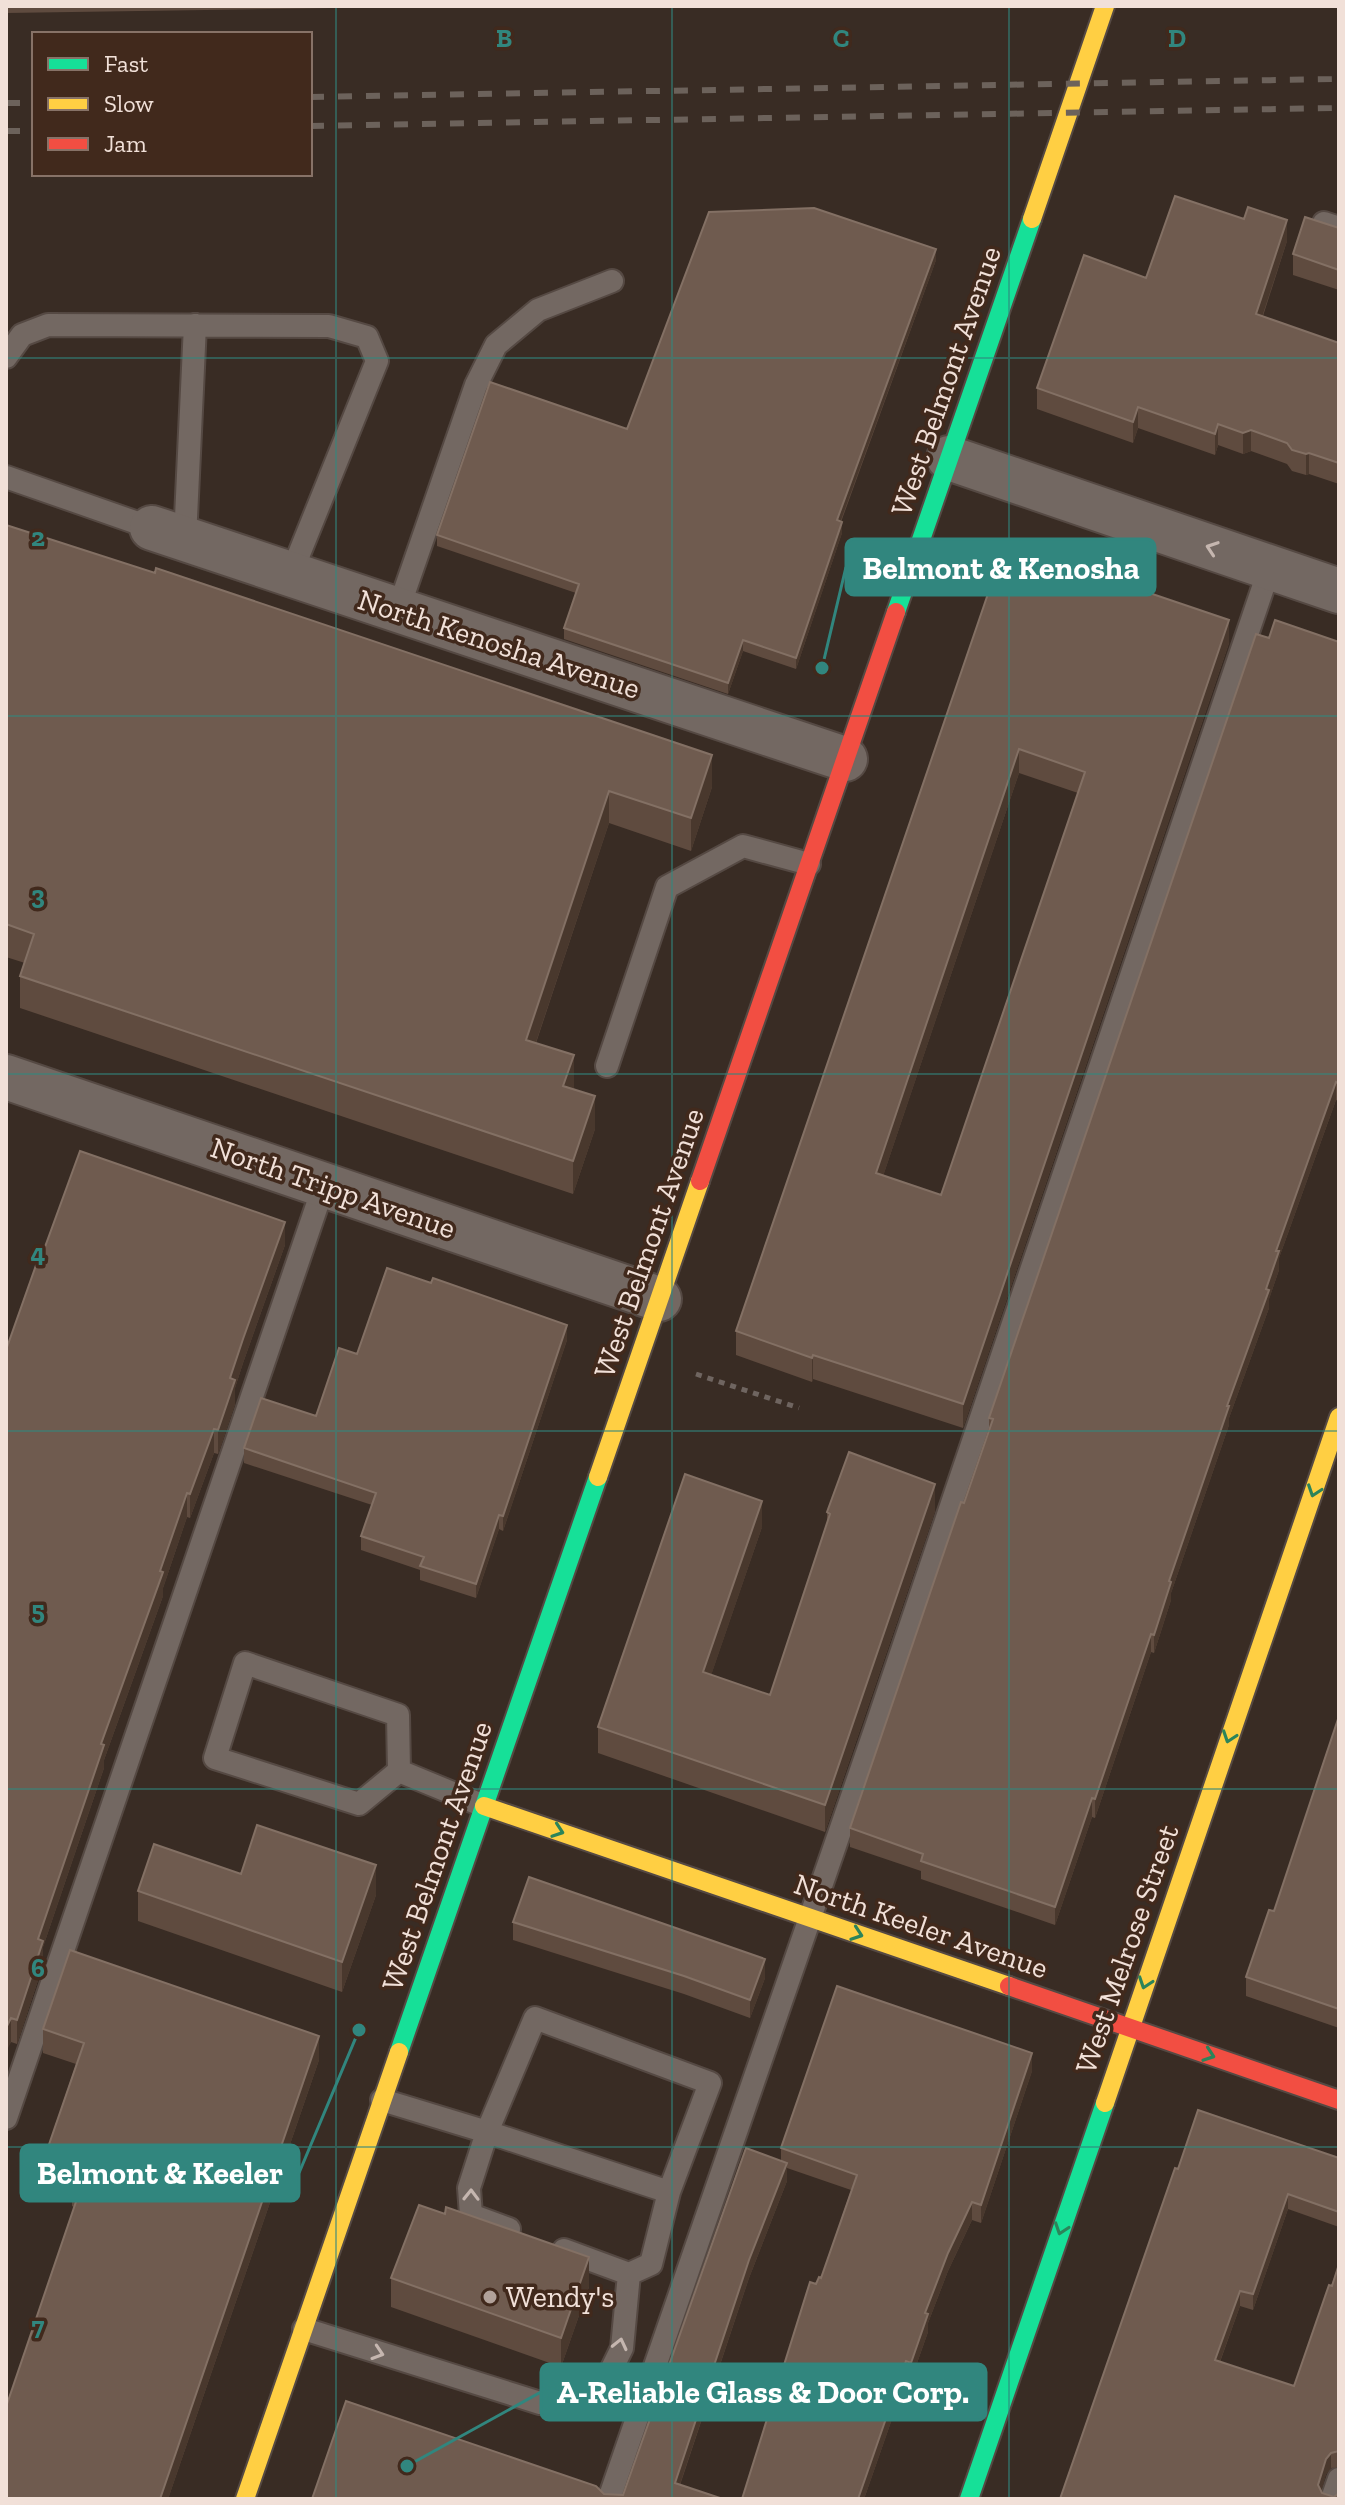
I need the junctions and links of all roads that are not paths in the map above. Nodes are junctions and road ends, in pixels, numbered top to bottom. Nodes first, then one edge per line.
1 (1105, 6) edge
2 (612, 281) dead end
3 (195, 325) junction
4 (6, 357) edge
5 (949, 458) junction
6 (6, 477) edge
7 (168, 534) junction
8 (1270, 567) junction
9 (291, 574) junction
10 (1339, 591) edge
11 (398, 610) junction
12 (845, 759) junction
13 (809, 864) junction
14 (607, 1066) dead end
15 (7, 1080) edge
16 (324, 1185) junction
17 (659, 1299) junction
18 (1339, 1417) edge
19 (399, 1771) junction
20 (484, 1806) junction
21 (810, 1918) junction
22 (1130, 2028) junction
23 (382, 2100) junction
24 (1339, 2100) edge
25 (6, 2118) edge
26 (487, 2132) junction
27 (669, 2192) junction
28 (629, 2274) junction
29 (304, 2329) junction
30 (1339, 2479) edge
31 (245, 2499) edge
32 (609, 2499) edge
33 (969, 2499) edge
34 (1332, 2499) edge

1 - 5 main road, West Belmont Avenue
2 - 11 lane
3 - 4 lane
3 - 7 lane
3 - 9 lane
8 -> 5 street
5 - 12 main road, West Belmont Avenue
6 - 7 lane
7 - 9 street, North Kenosha Avenue
8 - 10 street
8 - 21 lane
9 - 11 street, North Kenosha Avenue
11 - 12 street, North Kenosha Avenue
12 - 13 main road, West Belmont Avenue
13 - 14 lane
13 - 17 main road, West Belmont Avenue
15 - 16 street, North Tripp Avenue
16 - 17 street, North Tripp Avenue
16 - 25 lane
17 - 20 main road, West Belmont Avenue
18 -> 22 main road, West Melrose Street
19 - 19 lane
19 - 20 lane
20 -> 21 main road, North Keeler Avenue
20 - 23 main road, West Belmont Avenue
21 -> 22 main road, North Keeler Avenue
21 - 32 lane
22 -> 24 main road, North Keeler Avenue
22 -> 33 main road, West Melrose Street
23 - 26 lane
23 - 29 main road, West Belmont Avenue
26 - 27 lane
26 - 27 lane
28 -> 26 lane
27 - 28 lane
29 -> 28 lane
29 - 31 main road, West Belmont Avenue
30 - 34 lane

